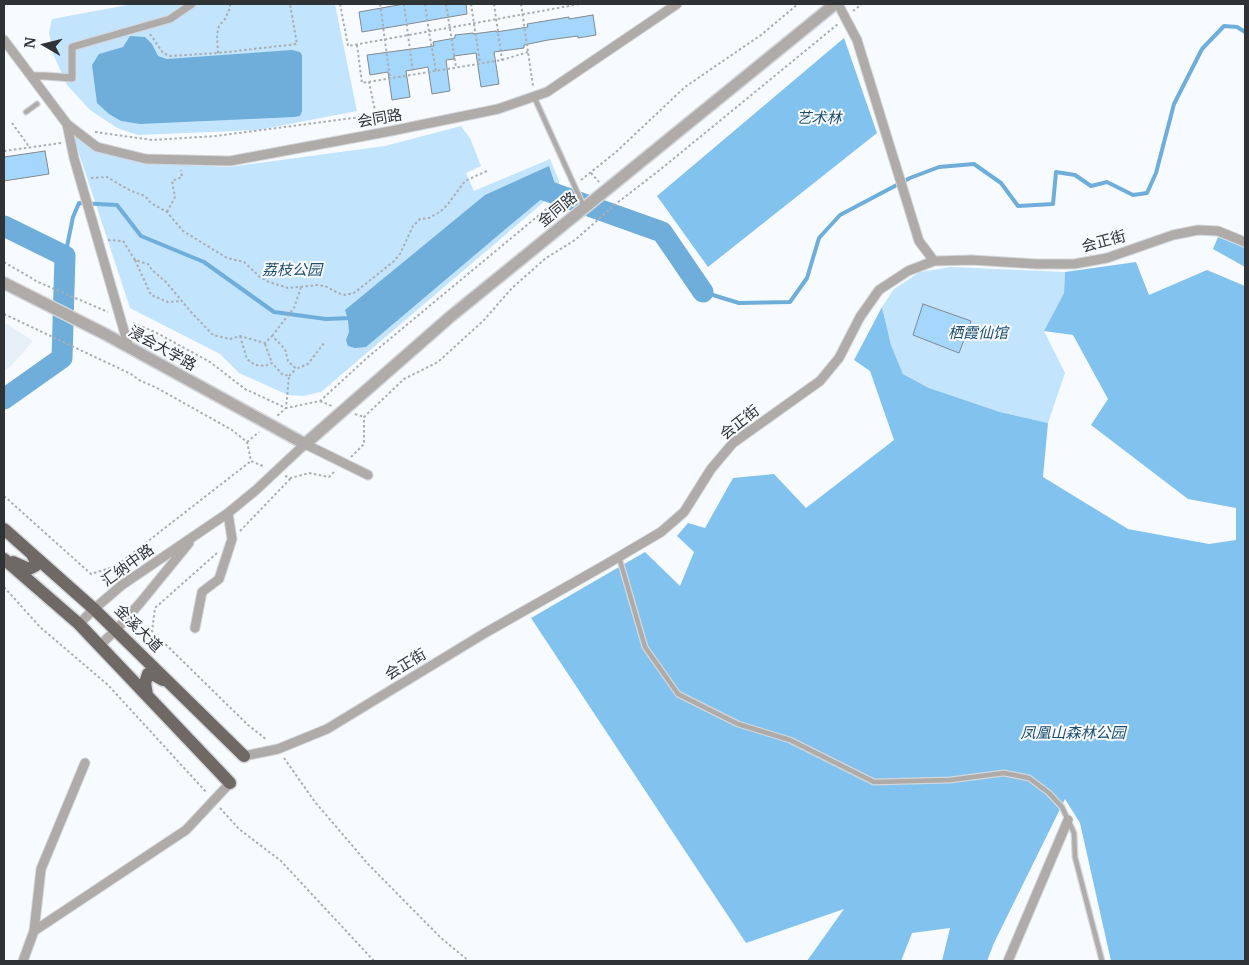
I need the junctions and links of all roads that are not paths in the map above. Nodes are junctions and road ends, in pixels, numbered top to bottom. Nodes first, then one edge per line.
1 (192, 4) edge
2 (836, 4) edge
3 (670, 5) edge
4 (4, 40) edge
5 (31, 76) junction
6 (535, 99) junction
7 (37, 104) dead end
8 (26, 112) dead end
9 (67, 124) junction
10 (584, 208) junction
11 (1245, 242) edge
12 (934, 261) junction
13 (4, 282) edge
14 (129, 348) junction
15 (305, 444) junction
16 (368, 475) dead end
17 (228, 513) junction
18 (4, 529) edge
19 (196, 535) junction
20 (32, 554) junction
21 (619, 557) junction
22 (4, 558) edge
23 (94, 609) junction
24 (79, 624) junction
25 (195, 628) dead end
26 (116, 630) junction
27 (100, 645) junction
28 (175, 689) junction
29 (147, 695) junction
30 (244, 756) joint
31 (85, 763) dead end
32 (230, 783) joint
33 (1068, 820) junction
34 (34, 931) junction
35 (23, 961) edge
36 (1008, 961) edge
37 (1102, 961) edge

1 - 5 street
2 - 10 street, 金同路
2 - 12 street
3 - 6 street, 会同路
4 - 5 street, 会同路
5 - 9 street, 会同路
6 - 9 street, 会同路
6 - 10 lane
7 - 8 lane
9 - 14 street, 会同路
10 - 15 street, 金同路
11 - 12 street, 会正街
12 - 21 street, 会正街
13 - 14 street, 浸会大学路
14 - 15 street, 浸会大学路
15 - 16 street
15 - 17 street, 汇纳中路
17 - 19 street, 汇纳中路
17 - 25 street
18 - 20 main road, 金溪大道
19 - 23 street, 汇纳中路
19 - 26 street, 汇纳中路
20 - 22 main road
20 - 23 main road, 金溪大道
21 - 30 street, 会正街
21 - 33 lane
22 - 24 main road
23 - 24 street, 汇纳中路
23 - 26 main road, 金溪大道
24 - 27 main road
26 - 27 street, 汇纳中路
26 - 28 main road, 金溪大道
27 - 29 main road
28 - 29 main road
28 - 30 main road, 金溪大道
29 - 32 main road
31 - 34 street
32 - 34 street
33 - 36 street
33 - 37 lane
34 - 35 street

